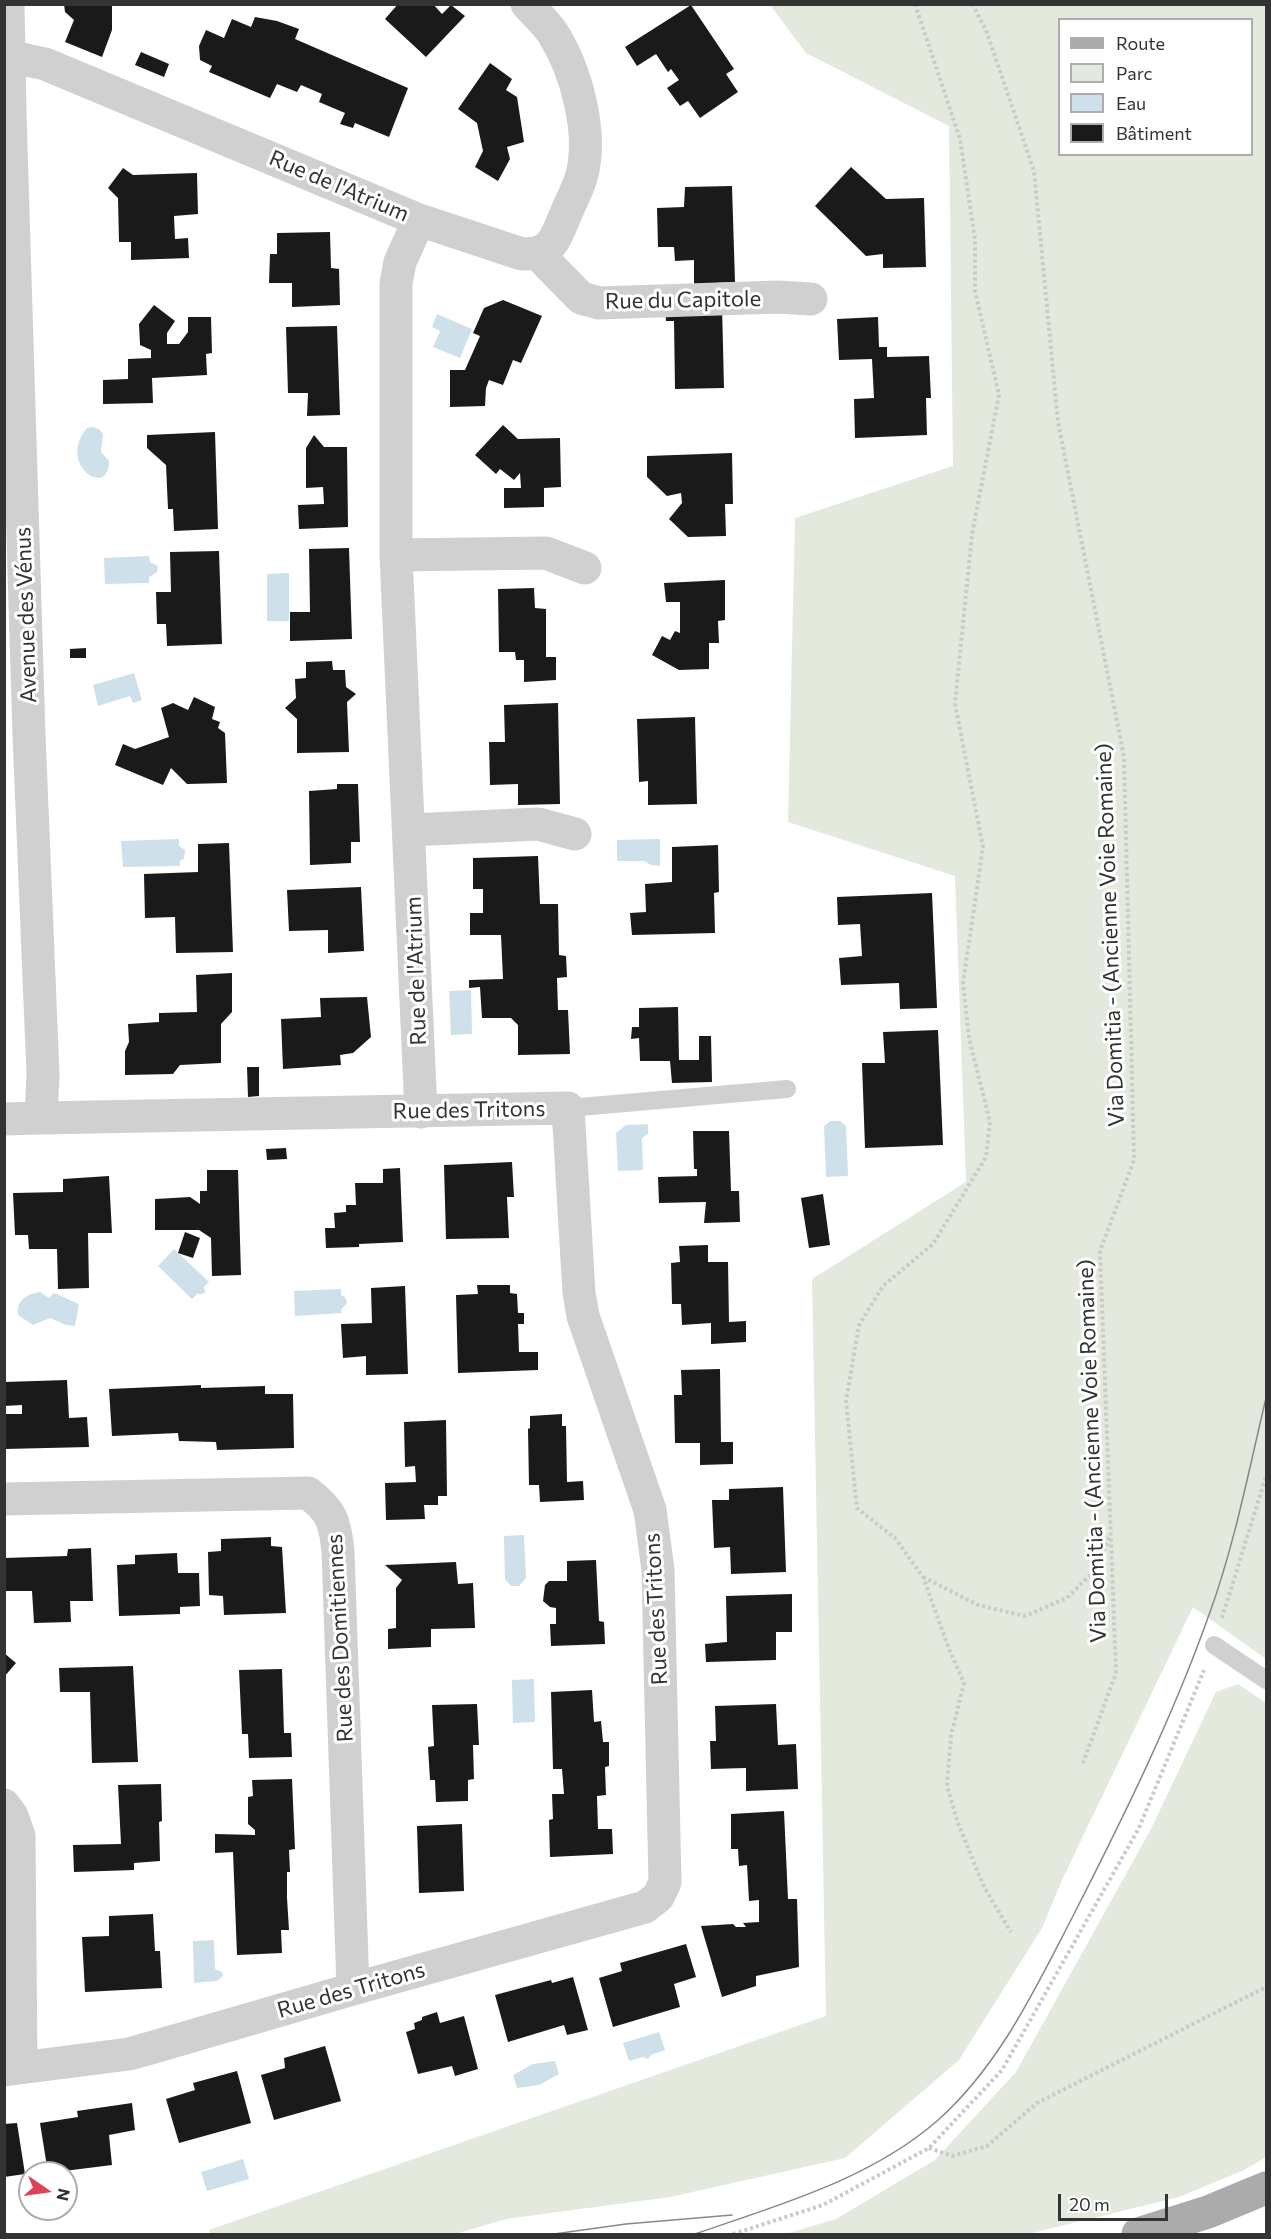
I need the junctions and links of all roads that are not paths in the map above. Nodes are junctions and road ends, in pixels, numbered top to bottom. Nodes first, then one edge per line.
1 (8, 4) edge
2 (527, 4) edge
3 (7, 56) edge
4 (419, 220) junction
5 (538, 254) junction
6 (811, 299) dead end
7 (396, 555) junction
8 (585, 568) dead end
9 (16, 701) edge
10 (410, 830) junction
11 (575, 834) dead end
12 (787, 1089) dead end
13 (568, 1108) junction
14 (421, 1112) junction
15 (40, 1118) junction
16 (4, 1119) edge
17 (4, 1499) edge
18 (1214, 1645) road end
19 (1266, 1680) edge
20 (4, 1805) edge
21 (353, 1989) junction
22 (13, 2068) edge
23 (1266, 2188) edge
24 (1138, 2235) edge

1 - 3 street, Avenue des Vénus
2 - 5 street
3 - 4 street, Rue de l'Atrium
3 - 9 street, Avenue des Vénus
4 - 5 street
4 - 7 street, Rue de l'Atrium
5 - 6 street, Rue du Capitole
7 - 8 street
7 - 10 street, Rue de l'Atrium
9 - 15 street, Avenue des Vénus
10 - 11 street
10 - 14 street, Rue de l'Atrium
12 - 13 lane
13 - 14 street, Rue des Tritons
13 - 21 street, Rue des Tritons
14 - 15 street, Rue des Tritons
15 - 16 street
17 - 21 street, Rue des Domitiennes
18 - 19 lane
20 - 22 street
21 - 22 street, Rue des Tritons
23 - 24 main road

